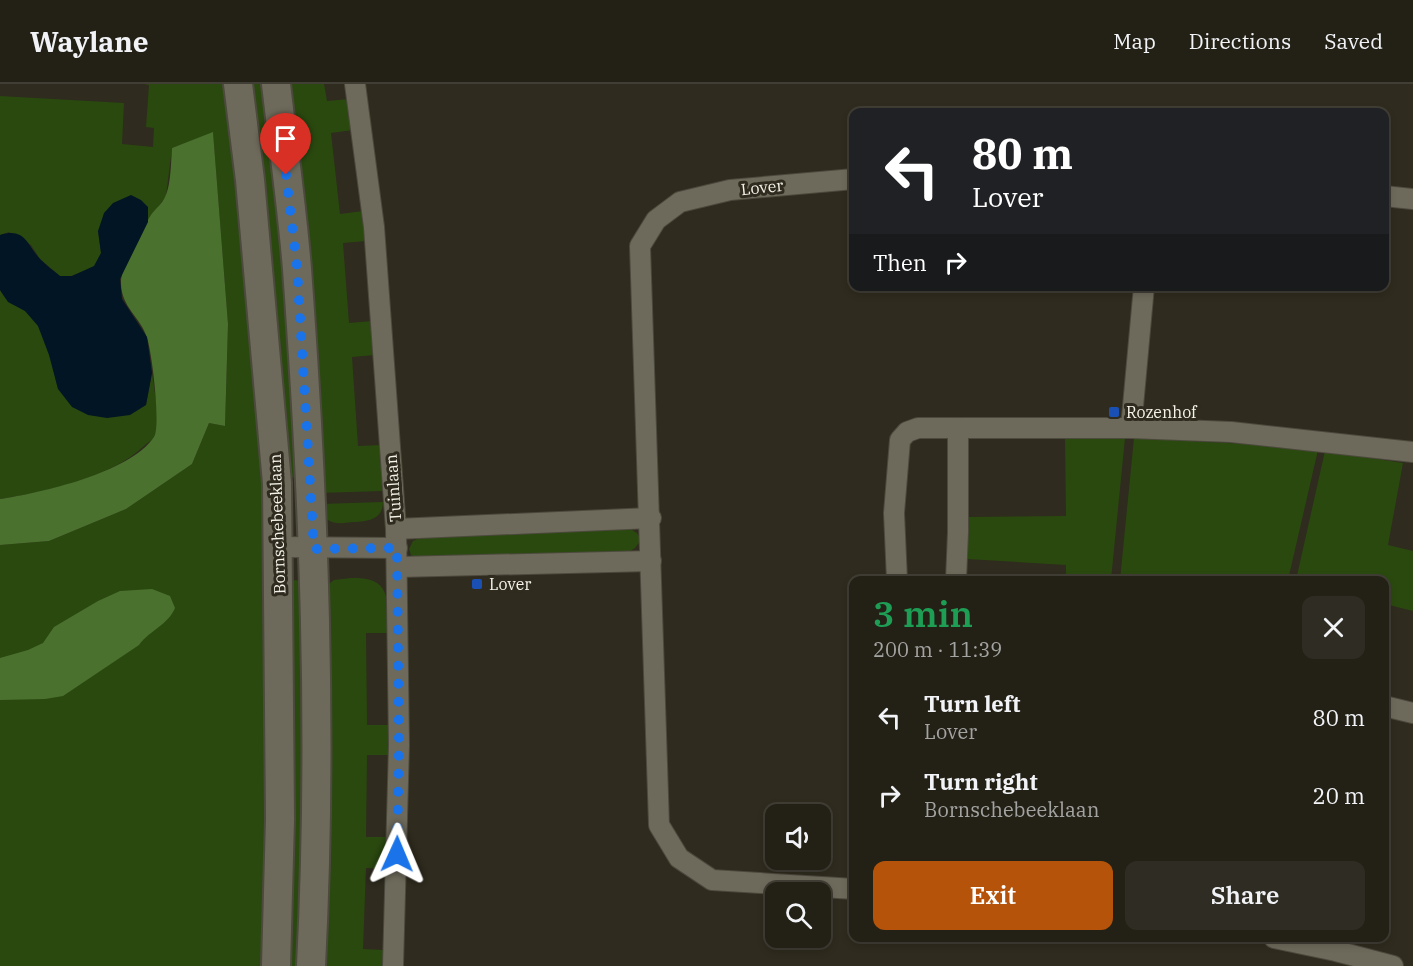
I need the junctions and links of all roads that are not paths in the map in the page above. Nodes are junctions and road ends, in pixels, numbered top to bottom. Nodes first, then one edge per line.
1 (238, 84) edge
2 (276, 84) edge
3 (355, 84) edge
4 (849, 178) edge
5 (1389, 197) edge
6 (1413, 199) edge
7 (1144, 291) edge
8 (958, 428) junction
9 (1131, 428) junction
10 (1413, 452) edge
11 (651, 518) junction
12 (279, 547) junction
13 (397, 548) junction
14 (314, 549) junction
15 (651, 561) junction
16 (897, 576) edge
17 (956, 576) edge
18 (1389, 707) edge
19 (1413, 713) edge
20 (849, 889) edge
21 (1293, 942) edge
22 (276, 966) edge
23 (311, 966) edge
24 (393, 966) edge
25 (1394, 966) edge

1 - 12 street, Bornschebeeklaan
2 - 14 street, Bornschebeeklaan
3 - 13 street, Tuinlaan
4 - 11 street, Lover
5 - 6 street
7 - 9 street
8 - 9 street
8 - 16 street
8 - 17 street
9 - 10 street
11 - 13 street
11 - 15 street, Lover
12 - 14 street
12 - 22 street, Bornschebeeklaan
13 - 14 street
13 - 15 street
13 - 24 street, Tuinlaan
14 - 23 street, Bornschebeeklaan
15 - 20 street, Lover
18 - 19 street
21 - 25 street

